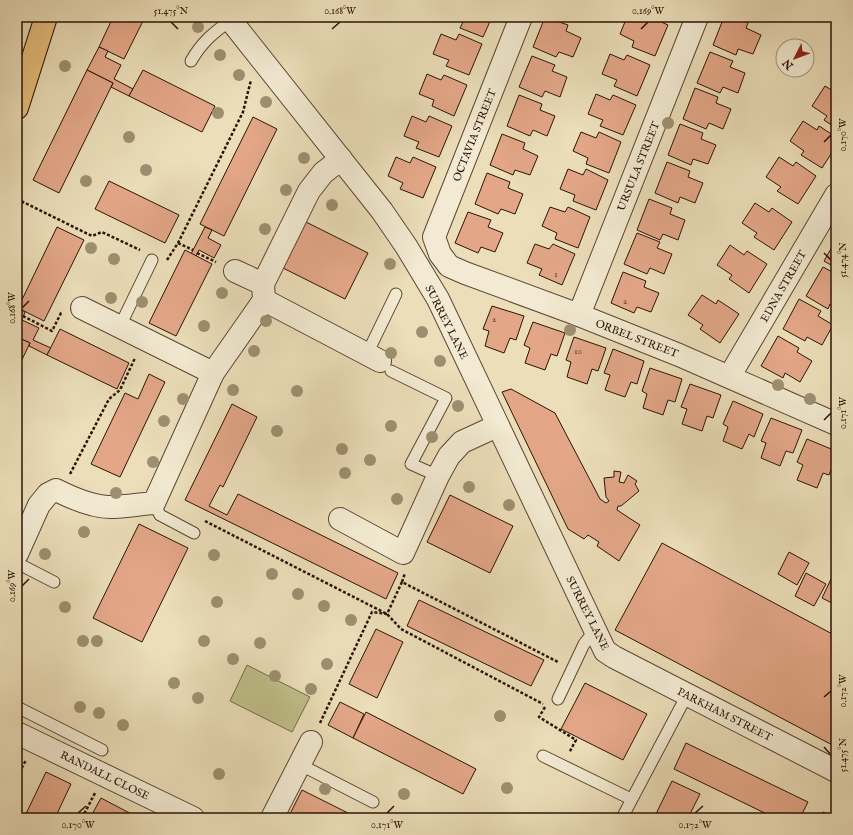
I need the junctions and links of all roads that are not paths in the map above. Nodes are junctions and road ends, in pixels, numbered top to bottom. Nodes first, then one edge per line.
1 (46, 17) edge
2 (521, 17) edge
3 (697, 17) edge
4 (233, 19) edge
5 (191, 61) dead end
6 (17, 108) edge
7 (341, 158) junction
8 (836, 195) edge
9 (440, 254) joint
10 (152, 260) road end
11 (235, 271) dead end
12 (264, 292) junction
13 (396, 294) dead end
14 (82, 308) road end
15 (579, 315) junction
16 (120, 326) junction
17 (379, 362) junction
18 (213, 373) junction
19 (731, 377) junction
20 (836, 424) edge
21 (497, 426) junction
22 (438, 476) junction
23 (154, 503) junction
24 (340, 520) dead end
25 (194, 533) road end
26 (17, 554) edge
27 (17, 563) edge
28 (54, 582) dead end
29 (595, 630) junction
30 (614, 657) joint
31 (687, 695) junction
32 (558, 699) dead end
33 (17, 707) edge
34 (17, 733) edge
35 (311, 742) road end
36 (102, 750) dead end
37 (543, 756) dead end
38 (299, 764) junction
39 (836, 771) edge
40 (631, 799) junction
41 (373, 802) dead end
42 (193, 818) edge
43 (272, 818) edge
44 (622, 818) edge

1 - 6 highway
2 - 9 street, OCTAVIA STREET
3 - 15 street, URSULA STREET
4 - 5 lane
4 - 7 street, SURREY LANE
7 - 12 street
7 - 21 street, SURREY LANE
8 - 19 street, EDNA STREET
9 - 15 street, ORBEL STREET
10 - 16 lane
11 - 12 street
12 - 17 street
12 - 18 street
13 - 17 lane
14 - 16 street
15 - 19 street, ORBEL STREET
16 - 18 street
17 - 22 lane
18 - 23 street
19 - 20 street, ORBEL STREET
21 - 22 street
21 - 29 street, SURREY LANE
22 - 24 street
23 - 25 lane
23 - 26 street
27 - 28 lane
29 - 30 street, SURREY LANE
29 - 32 lane
30 - 31 street, PARKHAM STREET
31 - 39 street, PARKHAM STREET
31 - 40 lane
33 - 36 lane
34 - 42 street, RANDALL CLOSE
35 - 38 street
37 - 40 lane
38 - 41 lane
38 - 43 street
40 - 44 lane

